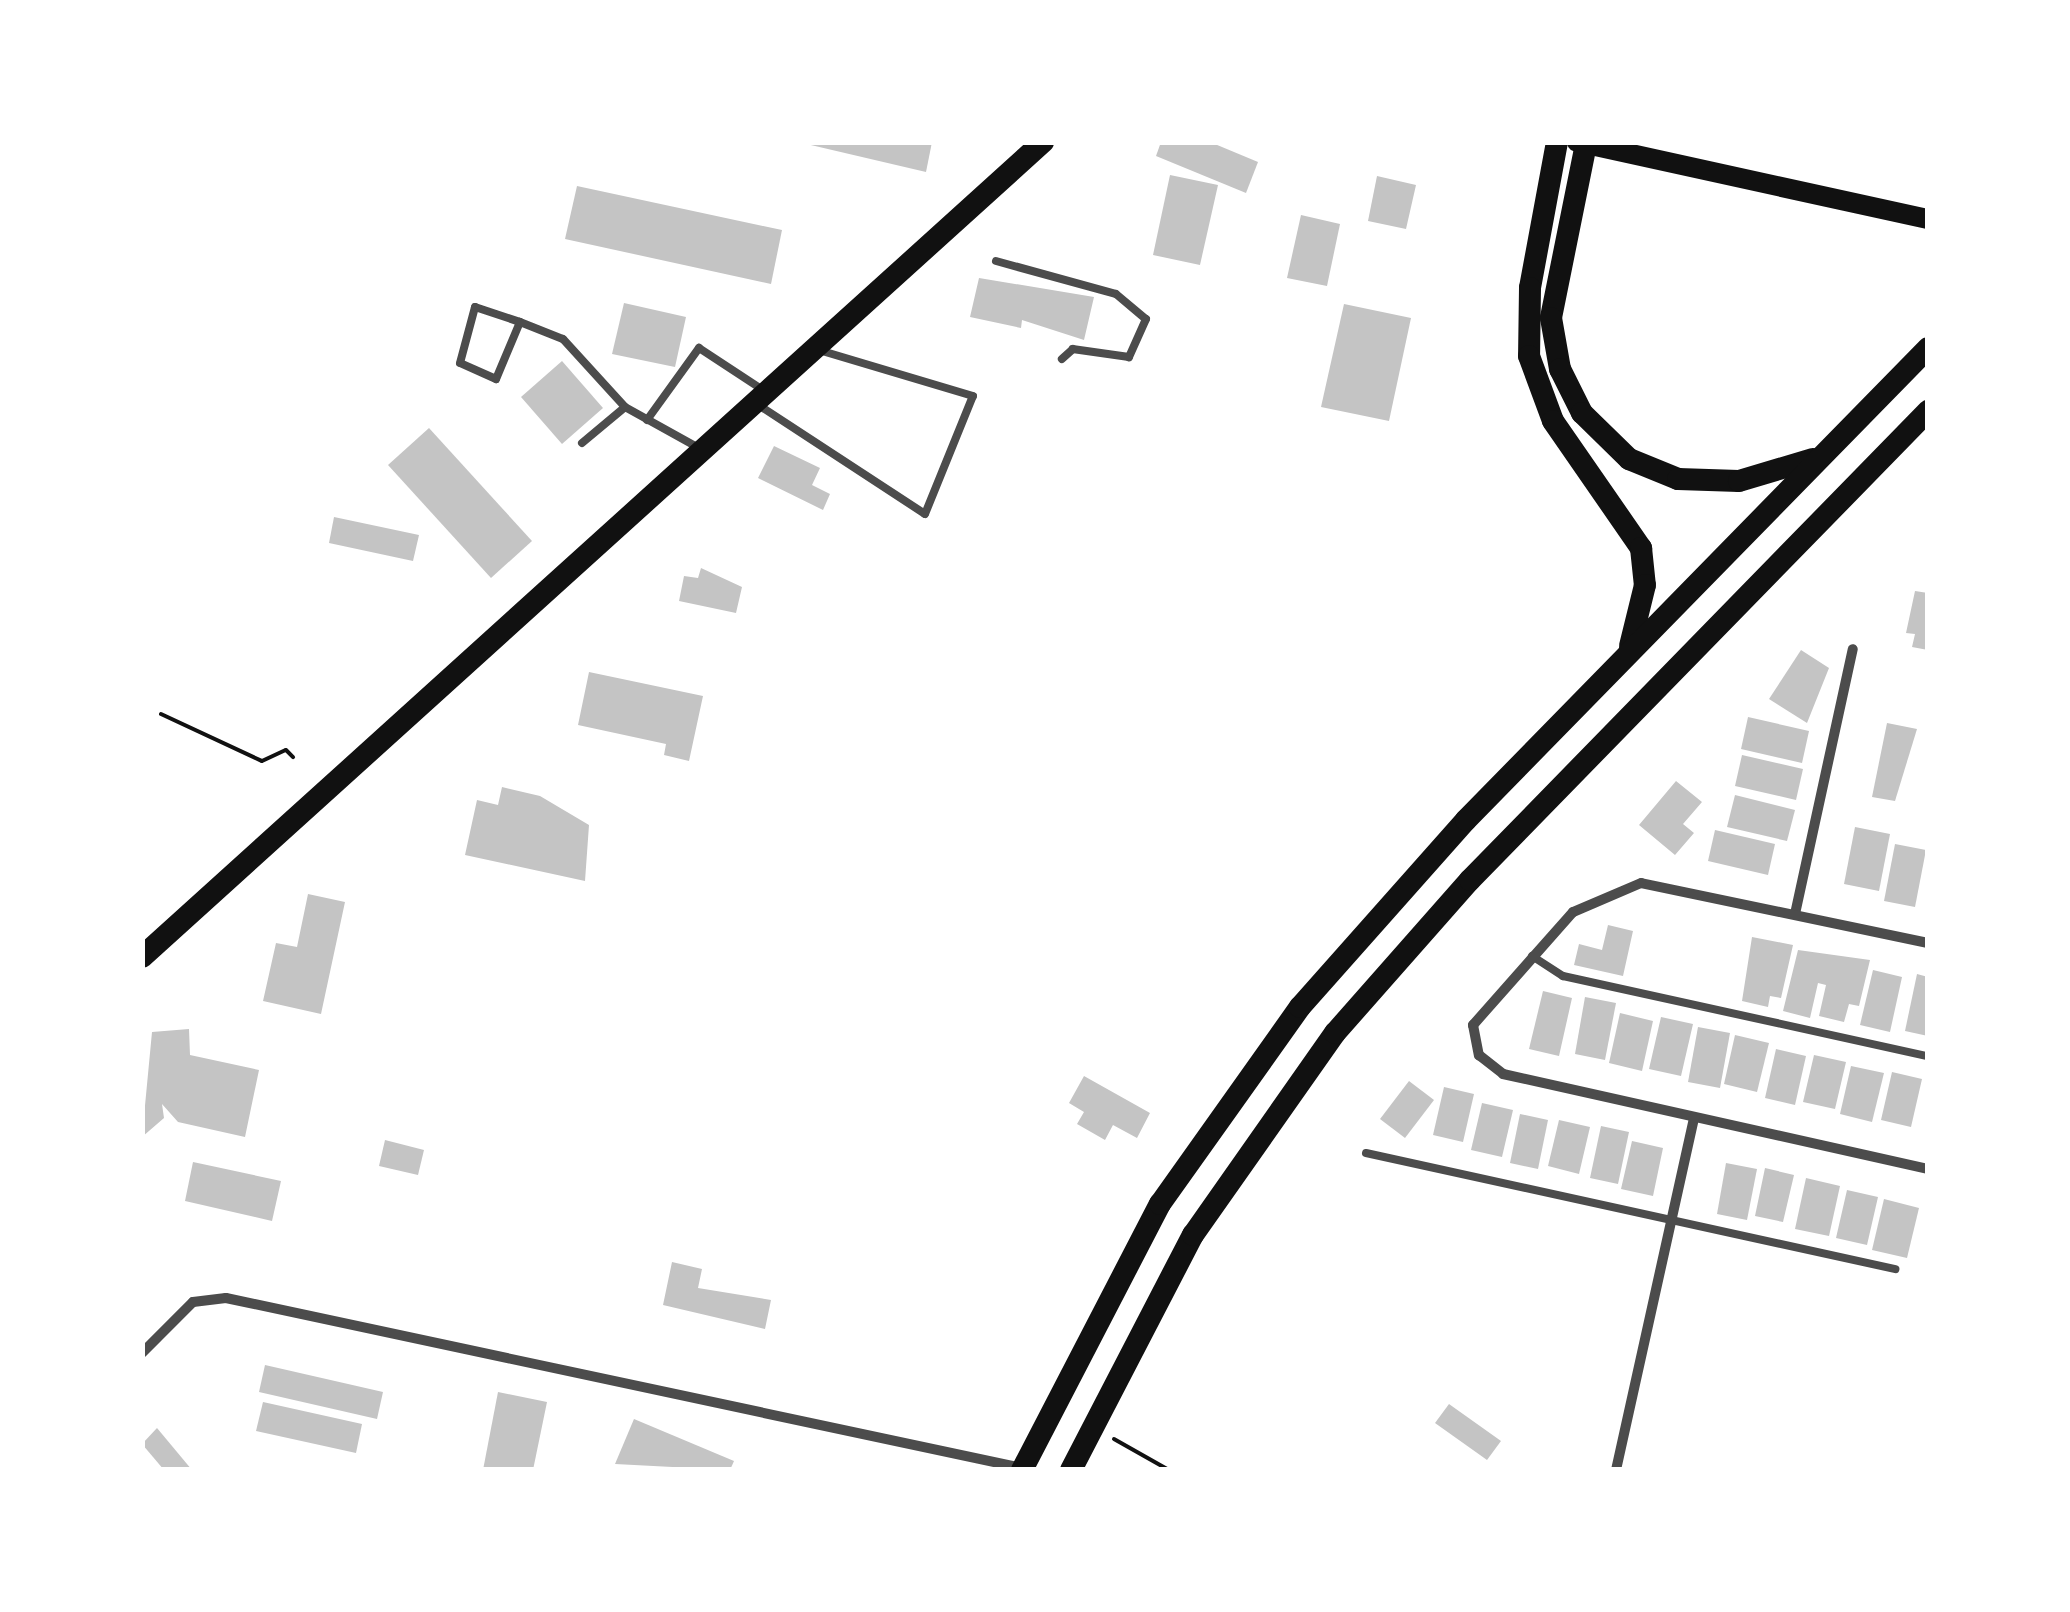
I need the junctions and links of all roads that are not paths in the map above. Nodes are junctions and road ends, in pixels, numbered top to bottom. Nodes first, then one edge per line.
1 (1043, 142) edge
2 (1557, 142) edge
3 (1582, 143) edge
4 (1928, 219) edge
5 (996, 261) dead end
6 (520, 322) junction
7 (1928, 348) edge
8 (814, 349) junction
9 (1062, 358) dead end
10 (761, 398) junction
11 (625, 408) junction
12 (1928, 411) edge
13 (647, 420) junction
14 (582, 443) dead end
15 (703, 450) junction
16 (1820, 456) junction
17 (1853, 649) dead end
18 (1629, 652) junction
19 (1795, 914) junction
20 (1928, 944) edge
21 (1532, 955) junction
22 (142, 957) edge
23 (1928, 1056) edge
24 (1694, 1118) junction
25 (1366, 1152) dead end
26 (1928, 1169) edge
27 (1672, 1220) junction
28 (1895, 1269) dead end
29 (142, 1353) edge
30 (1022, 1469) edge
31 (1071, 1470) edge
32 (1616, 1470) edge

1 - 8 main road
2 - 18 main road
3 - 4 main road
3 - 16 main road
5 - 9 lane
6 - 6 lane
6 - 11 lane
7 - 16 main road
8 - 10 main road
8 - 10 lane
10 - 13 lane
10 - 15 main road
11 - 13 lane
11 - 14 lane
12 - 31 main road
13 - 15 lane
15 - 22 main road
16 - 18 main road
17 - 19 street
18 - 30 main road
19 - 20 street
19 - 21 street
21 - 23 lane
21 - 24 street
24 - 26 street
24 - 27 street
25 - 27 lane
27 - 28 lane
27 - 32 street
29 - 30 street

